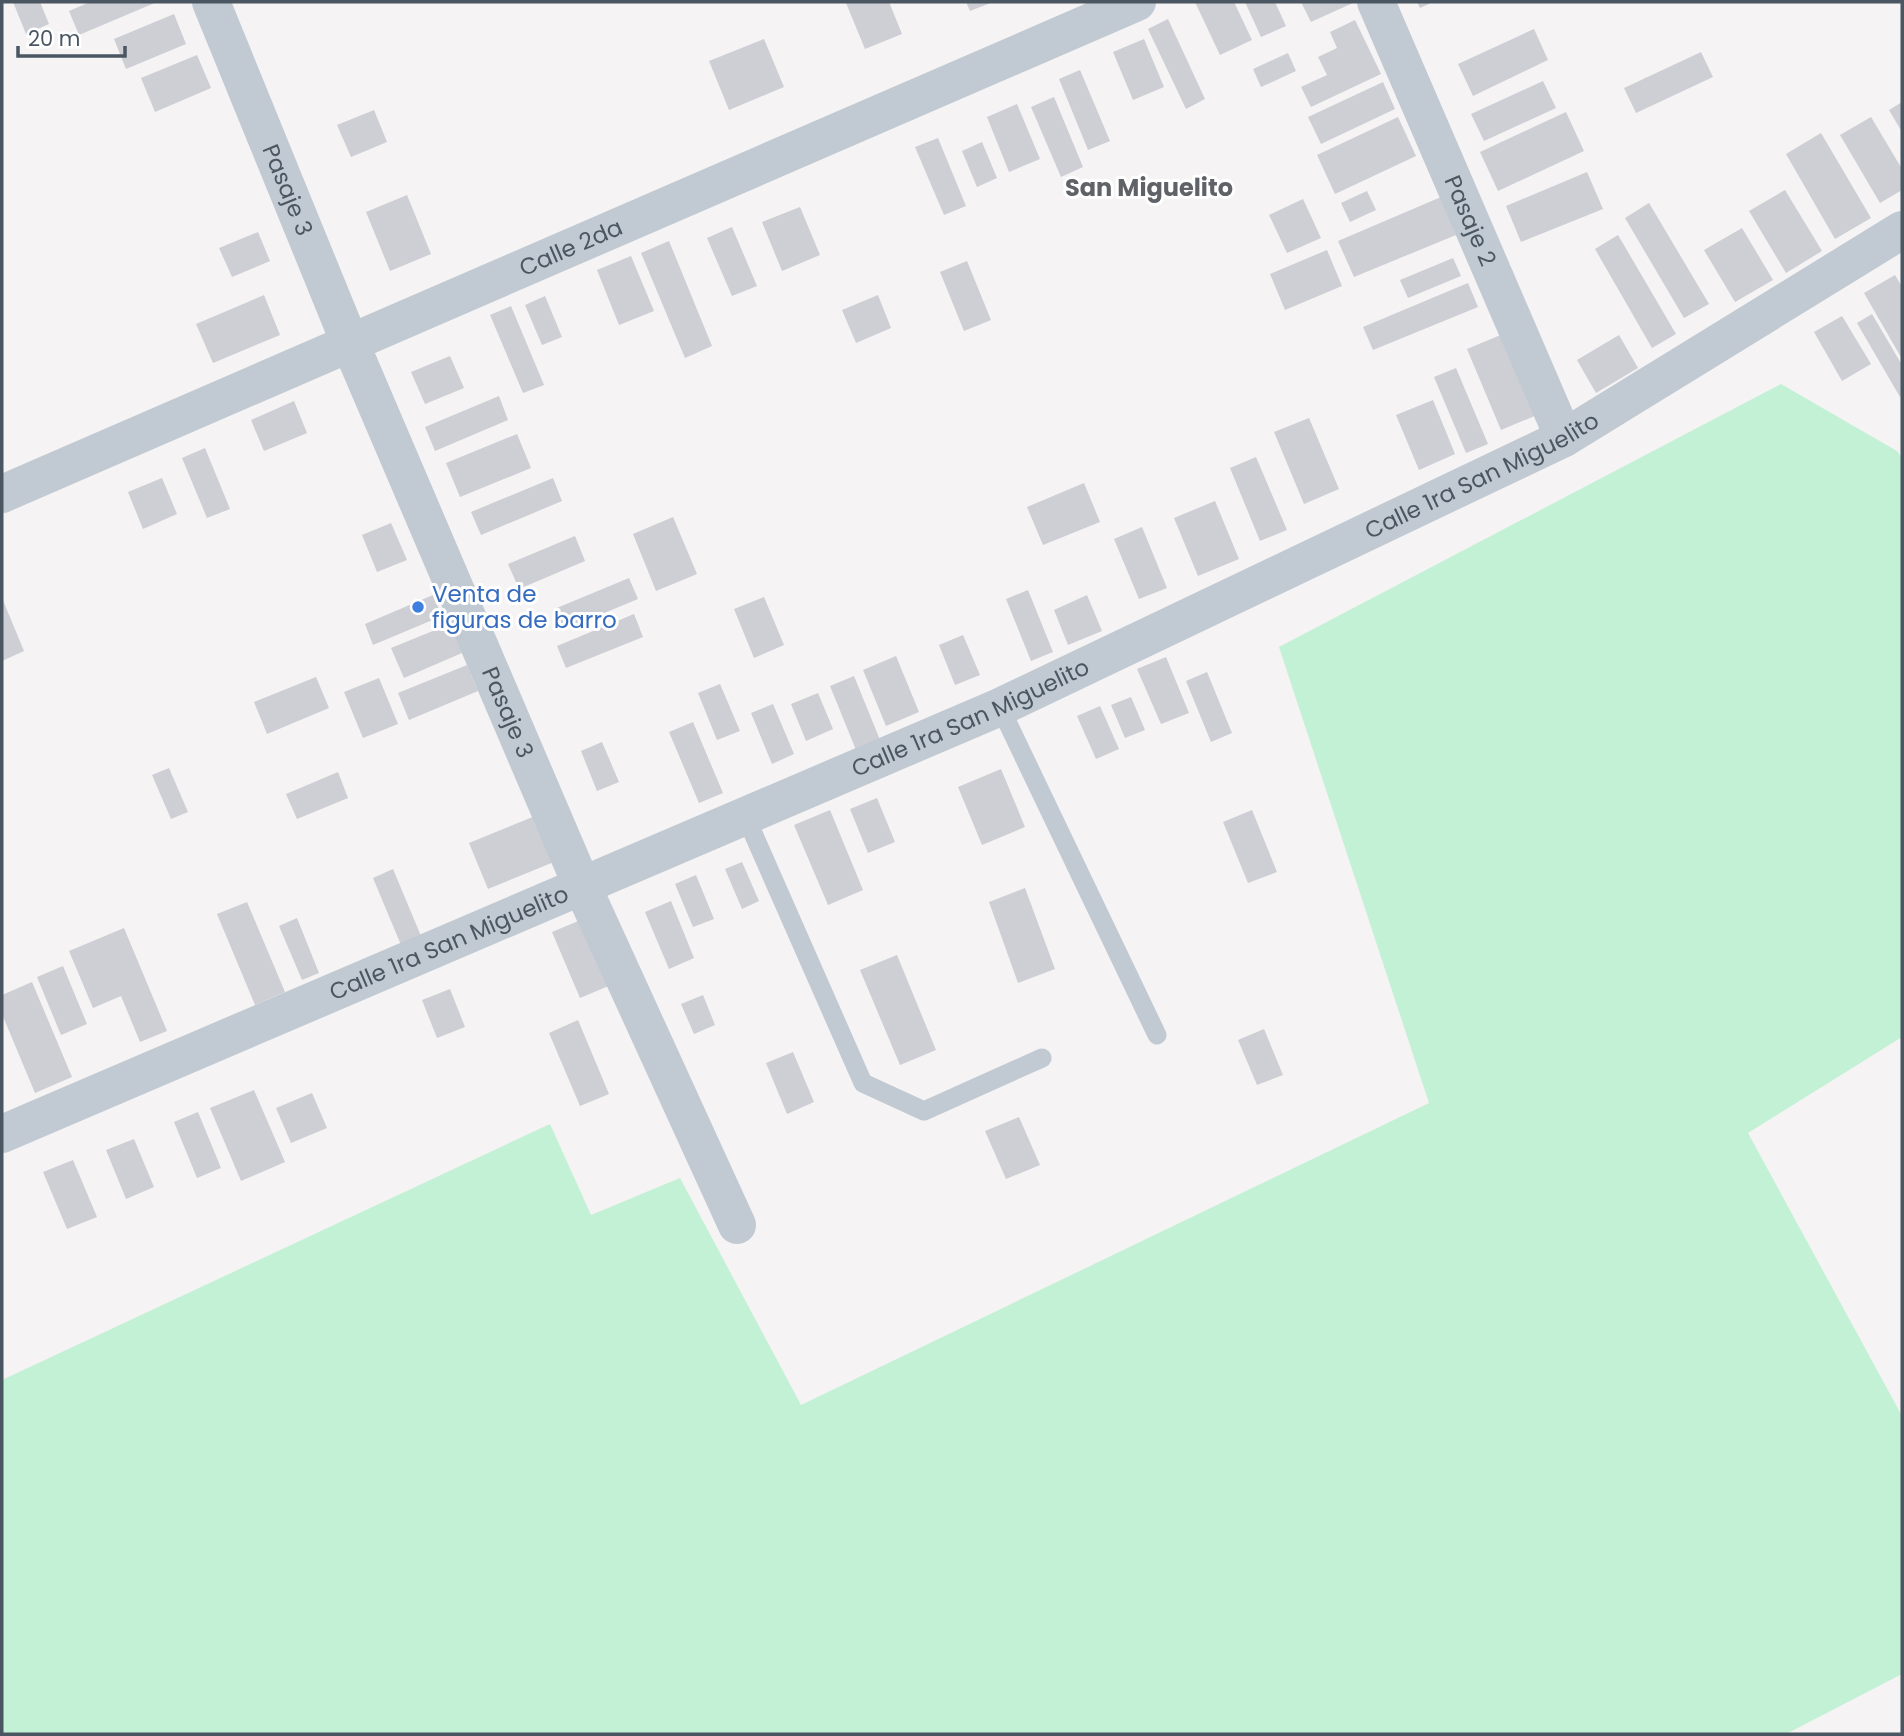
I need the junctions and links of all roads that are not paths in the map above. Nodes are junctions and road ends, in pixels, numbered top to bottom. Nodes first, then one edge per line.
1 (211, 2) edge
2 (1138, 2) edge
3 (1376, 2) edge
4 (1900, 234) edge
5 (350, 344) junction
6 (1564, 438) junction
7 (2, 494) edge
8 (1000, 707) junction
9 (745, 815) junction
10 (582, 886) junction
11 (1157, 1035) dead end
12 (1042, 1058) dead end
13 (2, 1134) edge
14 (737, 1225) dead end

1 - 5 street, Pasaje 3
2 - 5 street, Calle 2da
3 - 6 street, Pasaje 2
4 - 6 street, Calle 1ra San Miguelito
5 - 7 street, Calle 2da
5 - 10 street, Pasaje 3
6 - 8 street, Calle 1ra San Miguelito
8 - 9 street, Calle 1ra San Miguelito
8 - 11 lane
9 - 10 street, Calle 1ra San Miguelito
9 - 12 lane
10 - 13 street, Calle 1ra San Miguelito
10 - 14 street, Pasaje 3

